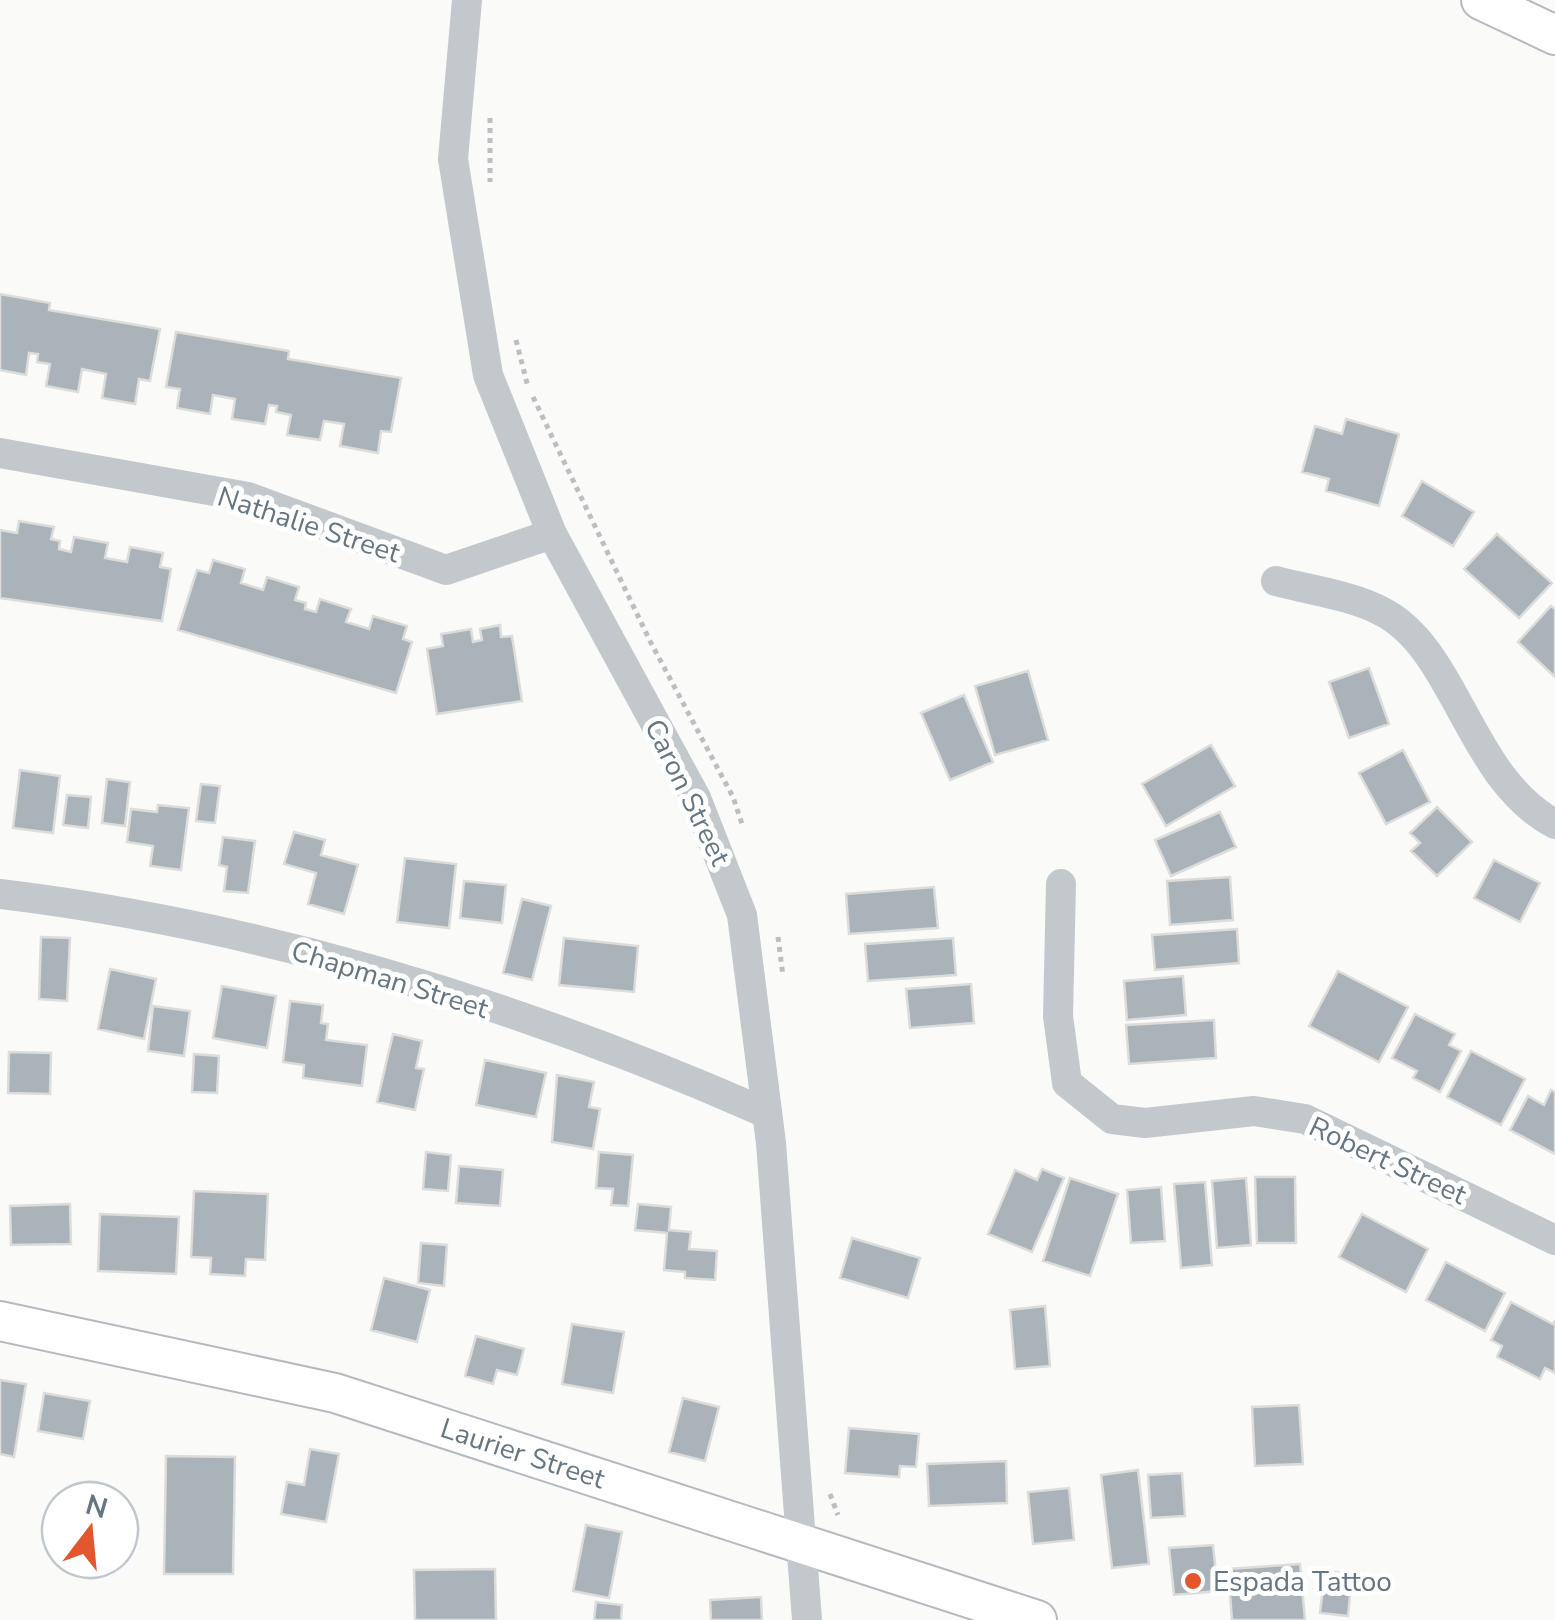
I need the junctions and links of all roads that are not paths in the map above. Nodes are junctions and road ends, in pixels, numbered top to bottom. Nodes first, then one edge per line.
1 (467, 0) edge
2 (1481, 0) edge
3 (1555, 35) edge
4 (0, 453) edge
5 (552, 534) junction
6 (1276, 581) dead end
7 (1555, 824) edge
8 (1061, 884) dead end
9 (0, 894) edge
10 (766, 1113) junction
11 (1555, 1240) edge
12 (0, 1321) edge
13 (799, 1540) junction
14 (807, 1620) edge
15 (1037, 1620) edge

1 - 5 street, Caron Street
2 - 3 main road
4 - 5 street, Nathalie Street
5 - 10 street, Caron Street
6 - 7 street
8 - 11 street, Robert Street
9 - 10 street, Chapman Street
10 - 13 street, Caron Street
12 - 13 main road, Laurier Street
13 - 14 street, Caron Street
13 - 15 main road, Laurier Street

